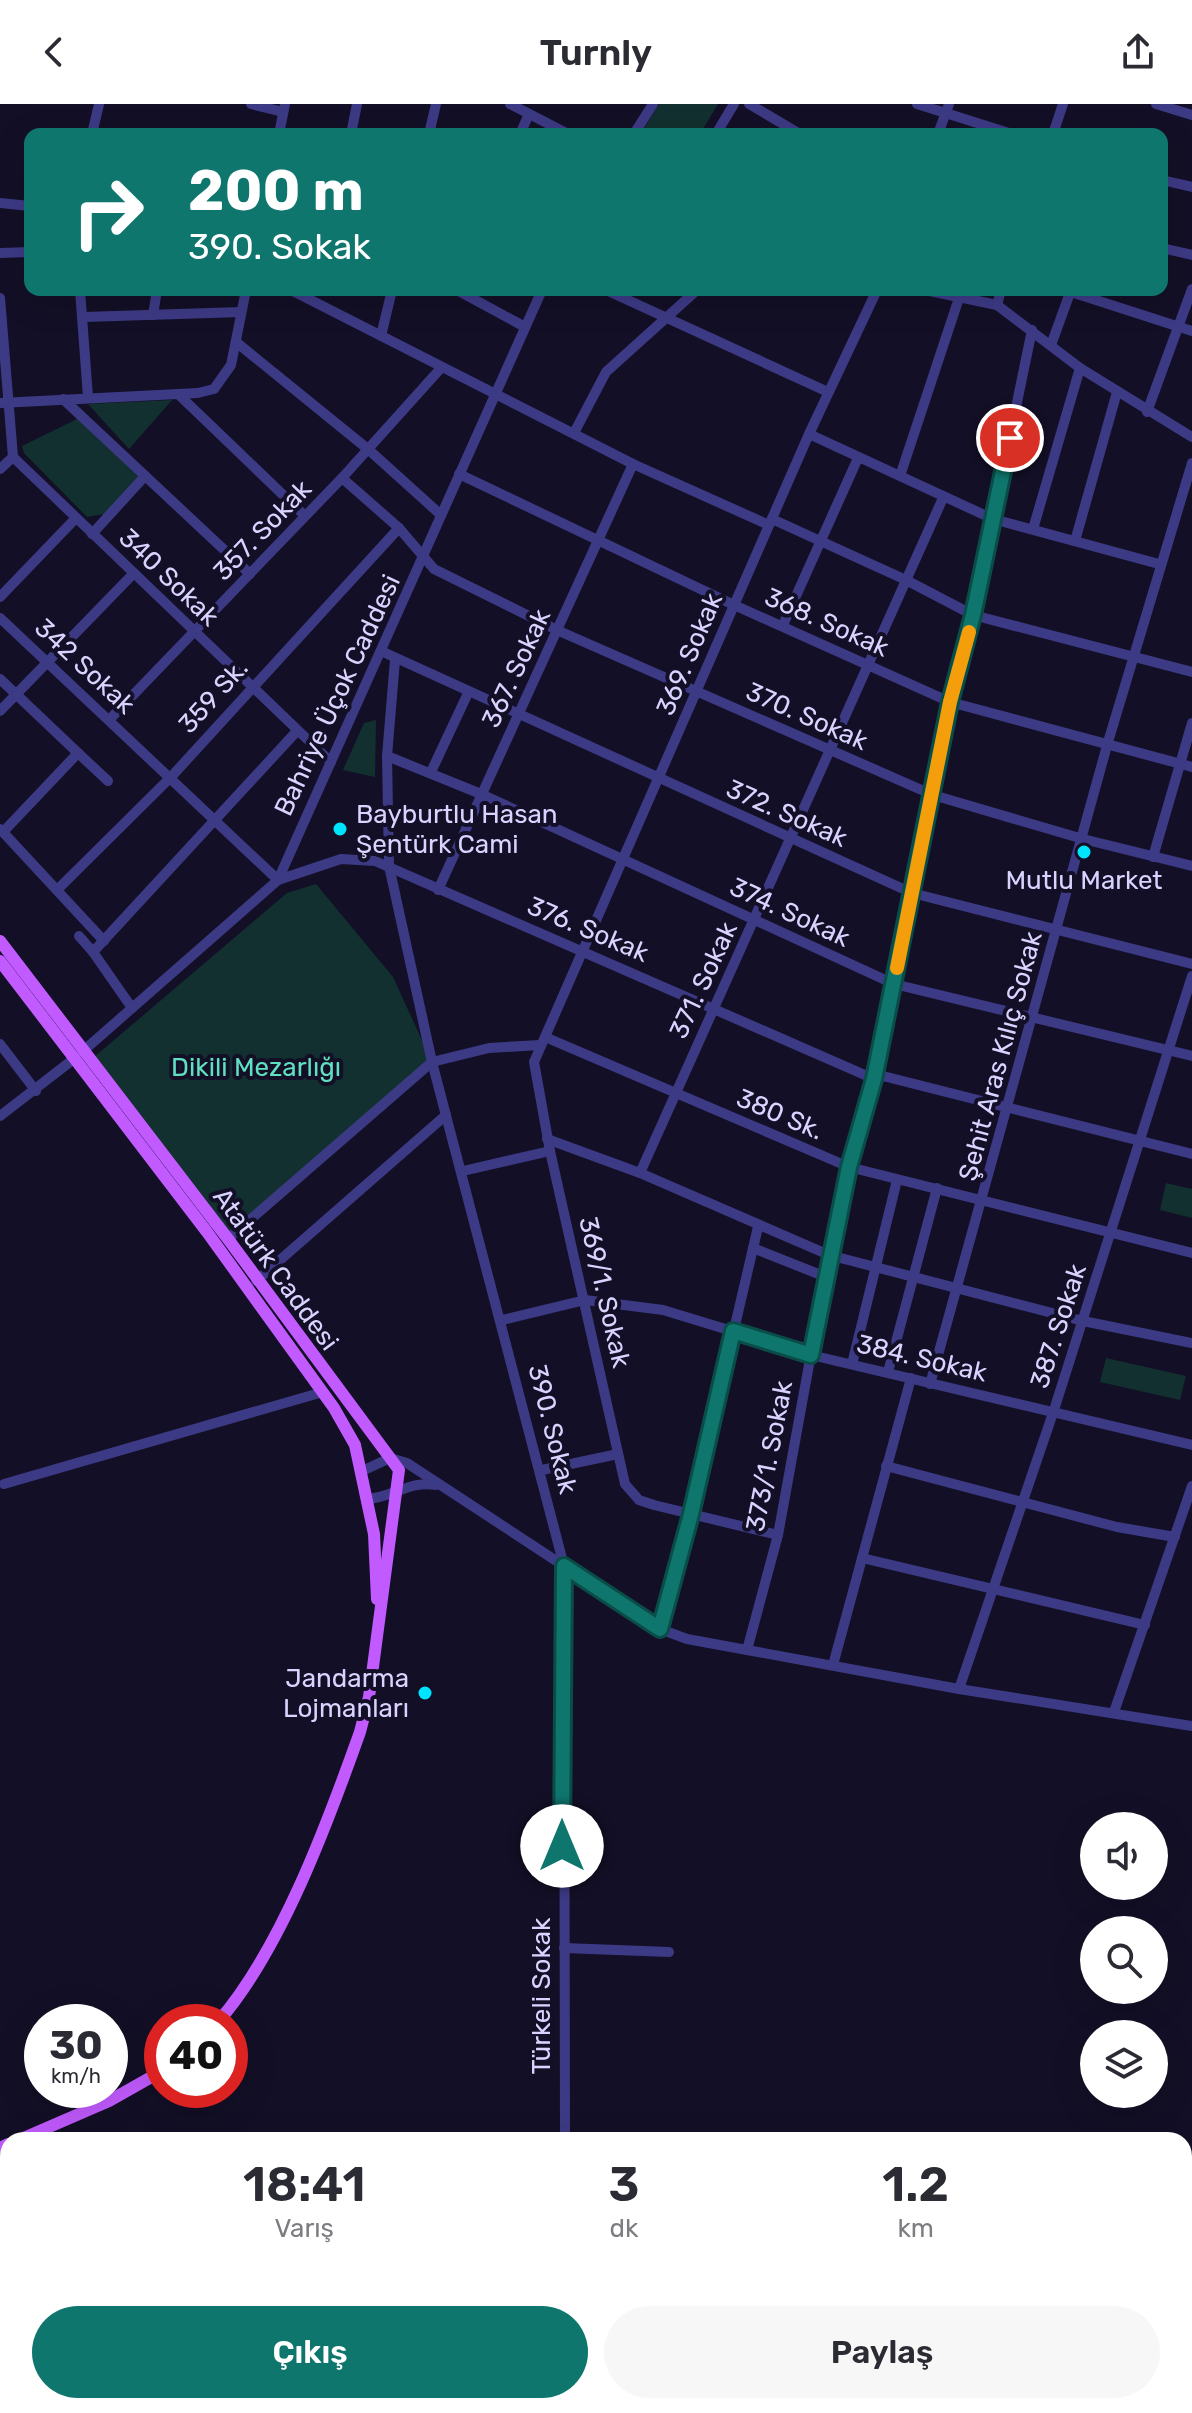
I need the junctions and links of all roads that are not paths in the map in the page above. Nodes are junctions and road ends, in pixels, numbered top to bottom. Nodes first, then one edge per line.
1 (99, 104) edge
2 (251, 104) edge
3 (357, 104) edge
4 (436, 104) edge
5 (510, 104) edge
6 (734, 104) edge
7 (749, 104) edge
8 (917, 104) edge
9 (1063, 104) edge
10 (1156, 104) edge
11 (647, 106) edge
12 (284, 108) edge
13 (947, 108) edge
14 (1189, 111) edge
15 (529, 114) junction
16 (93, 128) edge
17 (280, 128) edge
18 (352, 128) edge
19 (430, 128) edge
20 (523, 128) edge
21 (556, 128) edge
22 (637, 128) edge
23 (720, 128) edge
24 (790, 128) edge
25 (940, 128) edge
26 (997, 128) edge
27 (1055, 128) edge
28 (1168, 181) edge
29 (1192, 187) edge
30 (0, 203) edge
31 (24, 205) edge
32 (1168, 249) edge
33 (24, 252) edge
34 (0, 253) edge
35 (1192, 255) edge
36 (1192, 289) edge
37 (81, 296) edge
38 (156, 296) edge
39 (245, 296) edge
40 (303, 296) edge
41 (391, 296) edge
42 (468, 296) edge
43 (539, 296) edge
44 (619, 296) edge
45 (691, 296) edge
46 (874, 296) edge
47 (950, 296) edge
48 (999, 296) edge
49 (1069, 296) edge
50 (1086, 296) edge
51 (0, 298) edge
52 (959, 298) junction
53 (997, 305) junction
54 (241, 312) junction
55 (153, 315) junction
56 (84, 317) junction
57 (667, 318) junction
58 (1, 322) edge
59 (525, 327) junction
60 (1180, 327) junction
61 (1032, 330) junction
62 (1192, 331) edge
63 (381, 336) junction
64 (236, 342) junction
65 (1051, 345) junction
66 (441, 368) junction
67 (1080, 368) junction
68 (828, 392) junction
69 (1117, 392) junction
70 (495, 393) junction
71 (178, 394) junction
72 (88, 397) junction
73 (63, 399) junction
74 (4, 403) edge
75 (1147, 412) junction
76 (574, 433) junction
77 (809, 434) junction
78 (1192, 437) edge
79 (369, 450) junction
80 (13, 457) junction
81 (858, 458) junction
82 (1192, 463) edge
83 (633, 464) junction
84 (0, 469) edge
85 (459, 474) junction
86 (145, 476) junction
87 (900, 476) junction
88 (342, 478) junction
89 (943, 498) junction
90 (304, 515) junction
91 (441, 515) junction
92 (75, 519) junction
93 (993, 519) junction
94 (771, 522) junction
95 (399, 528) junction
96 (1033, 529) junction
97 (92, 534) junction
98 (597, 540) junction
99 (1075, 541) junction
100 (821, 542) junction
101 (424, 559) junction
102 (1159, 564) junction
103 (134, 573) junction
104 (250, 574) junction
105 (906, 580) junction
106 (0, 597) edge
107 (734, 605) junction
108 (973, 615) junction
109 (0, 618) edge
110 (783, 625) junction
111 (559, 631) junction
112 (195, 632) junction
113 (381, 651) junction
114 (1132, 658) junction
115 (395, 660) junction
116 (48, 661) junction
117 (867, 663) junction
118 (1192, 672) edge
119 (0, 679) edge
120 (251, 686) junction
121 (696, 691) junction
122 (468, 693) junction
123 (16, 694) junction
124 (950, 702) junction
125 (0, 711) edge
126 (519, 716) junction
127 (110, 719) junction
128 (1192, 723) edge
129 (297, 731) junction
130 (1108, 742) junction
131 (829, 750) junction
132 (78, 753) junction
133 (387, 756) junction
134 (331, 762) junction
135 (1179, 764) junction
136 (1192, 767) edge
137 (431, 772) junction
138 (171, 777) junction
139 (660, 780) junction
140 (108, 781) dead end
141 (481, 794) junction
142 (933, 795) junction
143 (216, 820) junction
144 (2, 830) edge
145 (790, 839) junction
146 (1083, 839) junction
147 (622, 857) junction
148 (1153, 857) junction
149 (389, 866) junction
150 (1192, 866) edge
151 (278, 880) junction
152 (57, 890) junction
153 (438, 890) junction
154 (912, 893) junction
155 (755, 922) junction
156 (1058, 929) junction
157 (79, 936) dead end
158 (0, 941) edge
159 (104, 941) junction
160 (581, 949) junction
161 (93, 952) junction
162 (0, 961) edge
163 (1192, 964) edge
164 (1192, 976) edge
165 (894, 984) junction
166 (132, 1008) junction
167 (715, 1010) junction
168 (1032, 1018) junction
169 (543, 1041) junction
170 (0, 1044) edge
171 (1167, 1050) junction
172 (79, 1055) junction
173 (1192, 1056) edge
174 (432, 1062) junction
175 (874, 1076) junction
176 (36, 1091) junction
177 (673, 1093) junction
178 (1009, 1109) junction
179 (446, 1115) junction
180 (0, 1116) edge
181 (547, 1139) junction
182 (1138, 1142) junction
183 (550, 1151) junction
184 (1192, 1154) edge
185 (849, 1167) junction
186 (463, 1171) junction
187 (640, 1173) junction
188 (897, 1180) junction
189 (937, 1188) junction
190 (983, 1200) junction
191 (758, 1227) junction
192 (1111, 1233) junction
193 (228, 1239) junction
194 (753, 1248) junction
195 (1192, 1253) edge
196 (829, 1255) junction
197 (874, 1269) junction
198 (826, 1277) junction
199 (912, 1278) junction
200 (256, 1281) junction
201 (958, 1289) junction
202 (585, 1300) junction
203 (502, 1320) junction
204 (1083, 1321) junction
205 (733, 1331) junction
206 (1192, 1343) edge
207 (811, 1355) junction
208 (852, 1364) junction
209 (888, 1372) junction
210 (911, 1378) junction
211 (930, 1384) junction
212 (323, 1392) junction
213 (1054, 1410) junction
214 (1192, 1445) edge
215 (618, 1454) junction
216 (390, 1458) junction
217 (886, 1466) junction
218 (542, 1470) junction
219 (360, 1472) junction
220 (4, 1484) dead end
221 (442, 1486) junction
222 (1192, 1486) edge
223 (399, 1491) junction
224 (366, 1499) junction
225 (1022, 1502) junction
226 (691, 1514) junction
227 (778, 1535) junction
228 (1175, 1537) junction
229 (862, 1558) junction
230 (564, 1566) junction
231 (994, 1589) junction
232 (1145, 1625) junction
233 (660, 1629) junction
234 (747, 1650) junction
235 (374, 1662) junction
236 (833, 1665) junction
237 (959, 1689) junction
238 (1114, 1712) junction
239 (1191, 1722) edge
240 (564, 1948) junction
241 (669, 1952) dead end
242 (232, 2004) edge
243 (144, 2081) edge
244 (37, 2132) edge
245 (565, 2132) edge

1 - 16 street
2 - 12 street
3 - 18 street
4 - 19 street
5 - 15 street
6 - 23 street
7 - 24 street
8 - 13 street
9 - 27 street
10 - 14 street
11 - 22 street
12 - 17 street
13 - 25 street
13 - 26 street
15 - 20 street
15 - 21 street
28 - 29 street
30 - 31 street
32 - 35 street
33 - 34 street
36 - 60 street
37 - 56 street
38 - 55 street
39 - 54 street
40 - 63 street
41 - 63 street
42 - 59 street
43 - 59 street, Bahriye Üçok Caddesi
44 - 57 street
45 - 57 street
46 - 68 street, 369. Sokak
47 - 52 street
48 - 53 street
49 - 65 street
50 - 60 street
51 - 58 street
52 - 53 street
52 - 87 street
53 - 61 street
54 - 55 street
54 - 64 street
55 - 56 street
56 - 72 street
57 - 68 street
57 - 76 street
58 - 74 street
59 - 70 street, Bahriye Üçok Caddesi
60 - 62 street
60 - 75 street
61 - 65 street
61 - 93 street, 373/1. Sokak
63 - 66 street
64 - 71 street
64 - 79 street
65 - 67 street
66 - 70 street
66 - 79 street, 357. Sokak
67 - 69 street
67 - 96 street
68 - 77 street, 369. Sokak
69 - 75 street
69 - 99 street
70 - 76 street
70 - 85 street, Bahriye Üçok Caddesi
71 - 72 street
71 - 90 street
72 - 73 street
73 - 74 street
73 - 86 street
74 - 80 street
75 - 78 street
76 - 83 street
77 - 81 street
77 - 94 street, 369. Sokak
79 - 88 street, 357. Sokak
79 - 91 street
80 - 84 street
80 - 92 street, 340 Sokak
81 - 87 street
81 - 100 street
82 - 102 street, Şehit Aras Kılıç Sokak
83 - 94 street
83 - 98 street, 367. Sokak
85 - 91 street, Bahriye Üçok Caddesi
85 - 98 street, 368. Sokak
86 - 97 street
86 - 104 street
87 - 89 street
88 - 90 street, 357. Sokak
88 - 95 street, 370. Sokak
89 - 93 street
89 - 105 street, 371. Sokak
90 - 104 street, 357. Sokak
91 - 101 street, Bahriye Üçok Caddesi
92 - 97 street, 340 Sokak
92 - 106 street
93 - 96 street
93 - 108 street, 373/1. Sokak
94 - 100 street
94 - 107 street, 369. Sokak
95 - 101 street, 370. Sokak
95 - 120 street, 359 Sk.
96 - 99 street
97 - 103 street, 340 Sokak
98 - 107 street, 368. Sokak
98 - 111 street, 367. Sokak
99 - 102 street
100 - 105 street
100 - 110 street
101 - 111 street, 370. Sokak
101 - 113 street, Bahriye Üçok Caddesi
102 - 114 street, Şehit Aras Kılıç Sokak
103 - 112 street, 340 Sokak
103 - 116 street
104 - 112 street, 357. Sokak
105 - 108 street
105 - 117 street, 371. Sokak
107 - 110 street, 368. Sokak
107 - 121 street, 369. Sokak
108 - 114 street
108 - 124 street, 373/1. Sokak
109 - 116 street, 342 Sokak
110 - 117 street, 368. Sokak
111 - 121 street, 370. Sokak
111 - 126 street, 367. Sokak
112 - 120 street, 340 Sokak
112 - 127 street, 357. Sokak
113 - 115 street, 372. Sokak
113 - 134 street, Bahriye Üçok Caddesi
114 - 118 street
114 - 130 street, Şehit Aras Kılıç Sokak
115 - 122 street, 372. Sokak
115 - 133 street, 390. Sokak
116 - 123 street
116 - 127 street, 342 Sokak
117 - 124 street, 368. Sokak
117 - 131 street, 371. Sokak
119 - 123 street
120 - 129 street, 340 Sokak
120 - 138 street, 359 Sk.
121 - 131 street, 370. Sokak
121 - 139 street, 369. Sokak
122 - 126 street, 372. Sokak
122 - 137 street
123 - 125 street
123 - 132 street
124 - 130 street, 368. Sokak
124 - 142 street, 373/1. Sokak
126 - 139 street, 372. Sokak
126 - 141 street, 367. Sokak
127 - 138 street, 342 Sokak
128 - 135 street
129 - 134 street, 340 Sokak
129 - 143 street
130 - 135 street, 368. Sokak
130 - 146 street, Şehit Aras Kılıç Sokak
131 - 142 street, 370. Sokak
131 - 145 street, 371. Sokak
132 - 140 street
132 - 144 street
133 - 137 street, 374. Sokak
133 - 149 street, 390. Sokak
134 - 151 street, Bahriye Üçok Caddesi
135 - 136 street, 368. Sokak
135 - 148 street
137 - 141 street, 374. Sokak
138 - 143 street, 342 Sokak
138 - 152 street, 359 Sk.
139 - 145 street, 372. Sokak
139 - 147 street, 369. Sokak
141 - 147 street, 374. Sokak
141 - 153 street, 367. Sokak
142 - 146 street, 370. Sokak
142 - 154 street, 373/1. Sokak
143 - 151 street, 342 Sokak
143 - 159 street
144 - 152 street
145 - 154 street, 372. Sokak
145 - 155 street, 371. Sokak
146 - 148 street, 370. Sokak
146 - 156 street, Şehit Aras Kılıç Sokak
147 - 155 street, 374. Sokak
147 - 160 street, 369. Sokak
148 - 150 street, 370. Sokak
149 - 151 street, 376. Sokak
149 - 153 street, 376. Sokak
149 - 174 street, 390. Sokak
151 - 166 street, Bahriye Üçok Caddesi
152 - 159 street
153 - 160 street, 376. Sokak
154 - 156 street, 372. Sokak
154 - 165 street, 373/1. Sokak
155 - 165 street, 374. Sokak
155 - 167 street, 371. Sokak
156 - 163 street, 372. Sokak
156 - 168 street, Şehit Aras Kılıç Sokak
157 - 161 street
158 - 172 main road, Atatürk Caddesi
159 - 161 street
160 - 167 street, 376. Sokak
160 - 169 street, 369. Sokak
161 - 166 street
162 - 172 main road, Atatürk Caddesi
164 - 171 street, 387. Sokak
165 - 168 street, 374. Sokak
165 - 175 street, 373/1. Sokak
166 - 172 street, Bahriye Üçok Caddesi
167 - 175 street, 376. Sokak
167 - 177 street, 371. Sokak
168 - 171 street, 374. Sokak
168 - 178 street, Şehit Aras Kılıç Sokak
169 - 174 street
169 - 177 street, 380 Sk.
169 - 181 street, 369/1. Sokak
170 - 176 street
171 - 173 street, 374. Sokak
171 - 182 street, 387. Sokak
172 - 176 street, Bahriye Üçok Caddesi
172 - 193 main road, Atatürk Caddesi
172 - 212 main road, Atatürk Caddesi
174 - 179 street, 390. Sokak
174 - 193 street
175 - 178 street, 376. Sokak
175 - 185 street, 373/1. Sokak
176 - 180 street, Bahriye Üçok Caddesi
177 - 185 street, 380 Sk.
177 - 187 street, 371. Sokak
178 - 182 street, 376. Sokak
178 - 190 street, Şehit Aras Kılıç Sokak
179 - 186 street, 390. Sokak
179 - 200 street
181 - 183 street, 369/1. Sokak
181 - 187 street
182 - 184 street, 376. Sokak
182 - 192 street, 387. Sokak
183 - 186 street
183 - 202 street, 369/1. Sokak
185 - 188 street, 380 Sk.
185 - 196 street, 373/1. Sokak
186 - 203 street, 390. Sokak
187 - 191 street
188 - 189 street, 380 Sk.
188 - 197 street
189 - 190 street, 380 Sk.
189 - 199 street
190 - 192 street, 380 Sk.
190 - 201 street, Şehit Aras Kılıç Sokak
191 - 194 street
191 - 196 street
192 - 195 street, 380 Sk.
192 - 204 street, 387. Sokak
193 - 200 main road, Atatürk Caddesi
194 - 198 street
194 - 205 street
196 - 197 street
196 - 198 street, 373/1. Sokak
197 - 199 street
197 - 208 street
198 - 207 street, 373/1. Sokak
199 - 201 street
199 - 209 street
200 - 216 main road, Atatürk Caddesi
201 - 204 street
201 - 211 street, Şehit Aras Kılıç Sokak
202 - 203 street, 384. Sokak
202 - 205 street, 384. Sokak
202 - 215 street, 369/1. Sokak
203 - 218 street, 390. Sokak
204 - 206 street
204 - 213 street, 387. Sokak
205 - 207 street, 384. Sokak
205 - 226 street
207 - 208 street, 384. Sokak
207 - 227 street, 373/1. Sokak
208 - 209 street, 384. Sokak
209 - 210 street, 384. Sokak
210 - 211 street, 384. Sokak
210 - 217 street
211 - 213 street, 384. Sokak
212 - 219 main road, Atatürk Caddesi
212 - 220 street
213 - 214 street, 384. Sokak
213 - 225 street, 387. Sokak
215 - 218 street
215 - 226 street, 369/1. Sokak
216 - 219 street
216 - 221 street
216 - 223 main road, Atatürk Caddesi
217 - 225 street
217 - 229 street
218 - 230 street, 390. Sokak
219 - 224 main road, Atatürk Caddesi
221 - 223 street
221 - 230 street
222 - 228 street
223 - 224 street
223 - 235 main road, Atatürk Caddesi
224 - 235 main road, Atatürk Caddesi
225 - 228 street
225 - 231 street, 387. Sokak
226 - 227 street, 369/1. Sokak
226 - 233 street
227 - 234 street, 373/1. Sokak
228 - 232 street
229 - 231 street
229 - 236 street
230 - 233 street
230 - 240 street, Türkeli Sokak
231 - 232 street
231 - 237 street, 387. Sokak
232 - 238 street
233 - 234 street
234 - 236 street
235 - 242 main road, Atatürk Caddesi
236 - 237 street
237 - 238 street
238 - 239 street
240 - 241 street
240 - 245 street, Türkeli Sokak
243 - 244 main road

